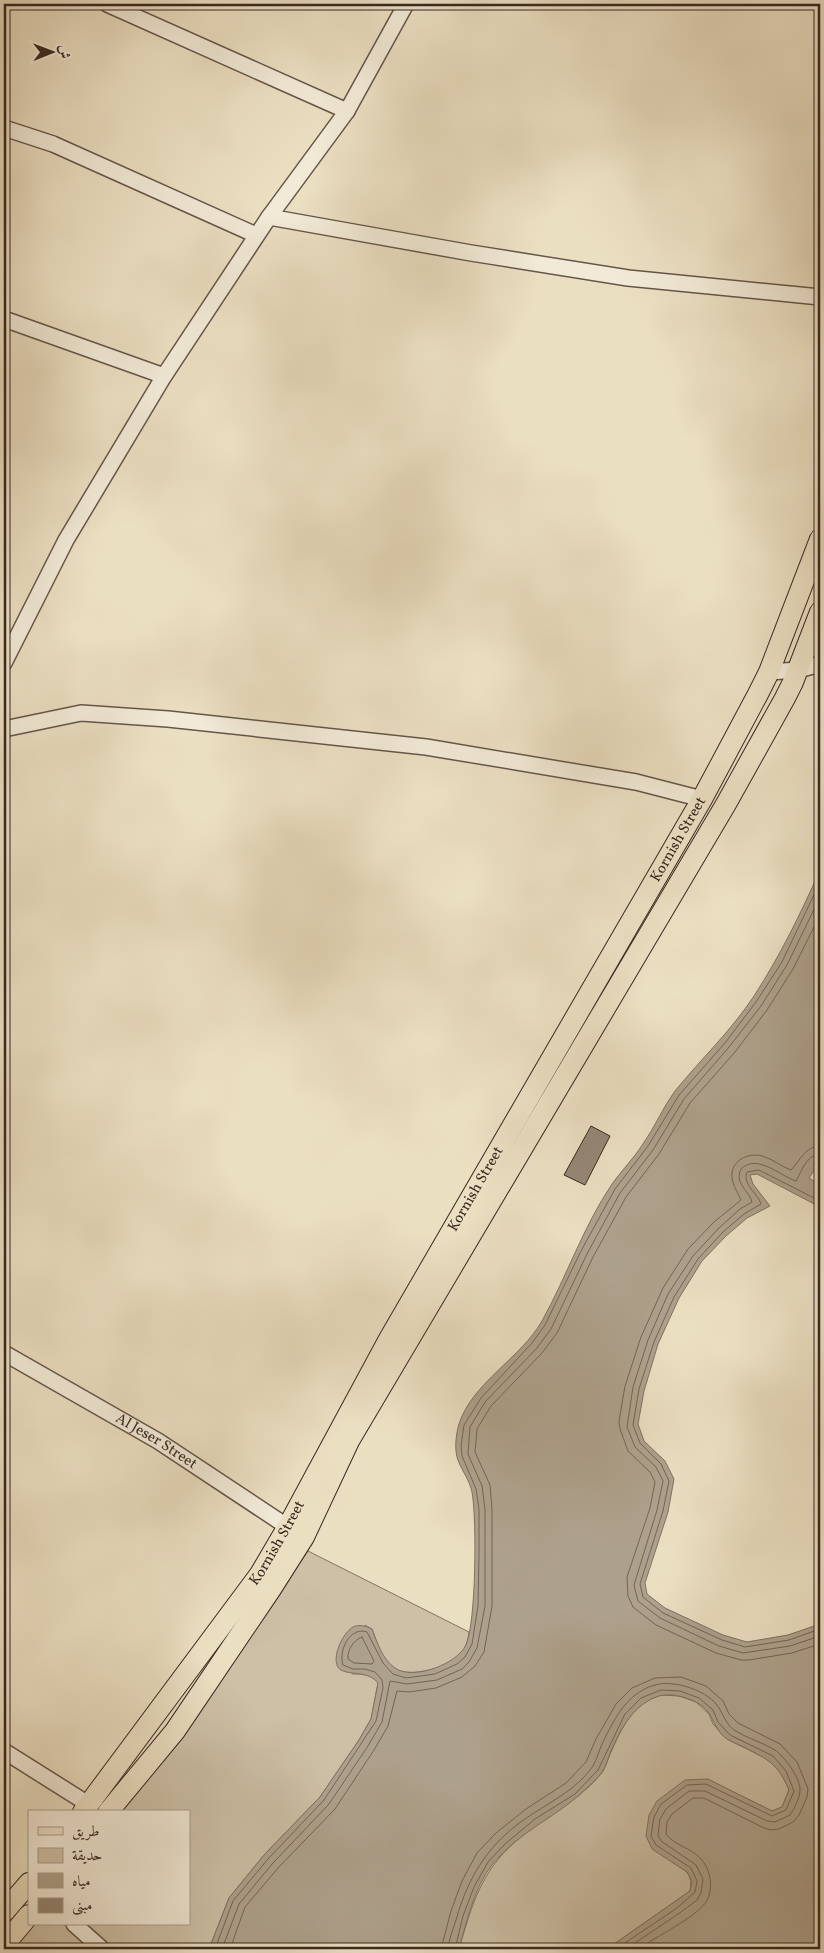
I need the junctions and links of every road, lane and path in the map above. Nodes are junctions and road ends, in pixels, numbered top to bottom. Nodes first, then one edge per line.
1 (107, 4) edge
2 (406, 4) edge
3 (347, 111) junction
4 (4, 128) edge
5 (269, 217) junction
6 (256, 235) junction
7 (820, 297) edge
8 (4, 319) edge
9 (164, 376) junction
10 (820, 539) edge
11 (820, 612) edge
12 (7, 649) edge
13 (4, 664) edge
14 (820, 664) edge
15 (798, 670) junction
16 (769, 672) junction
17 (4, 729) edge
18 (702, 799) junction
19 (4, 1353) edge
20 (296, 1533) junction
21 (4, 1751) edge
22 (86, 1808) edge
23 (110, 1810) edge
24 (28, 1884) edge
25 (4, 1912) edge
26 (28, 1916) edge
27 (76, 1926) edge
28 (4, 1944) edge
29 (102, 1949) edge

1 - 3 street
2 - 3 street
3 - 5 street
4 - 6 street
5 - 6 street
5 - 7 street
6 - 9 street
8 - 9 street
9 - 12 street
10 - 16 main road, Kornish Street
11 - 15 main road, Kornish Street
12 - 13 street
14 - 15 street
15 - 16 street
15 - 20 main road, Kornish Street
16 - 18 main road, Kornish Street
17 - 18 street
18 - 20 main road, Kornish Street
19 - 20 street, Al Jeser Street
20 - 22 main road, Kornish Street
20 - 23 main road, Kornish Street
21 - 22 street
24 - 25 main road
26 - 28 main road
27 - 29 street

